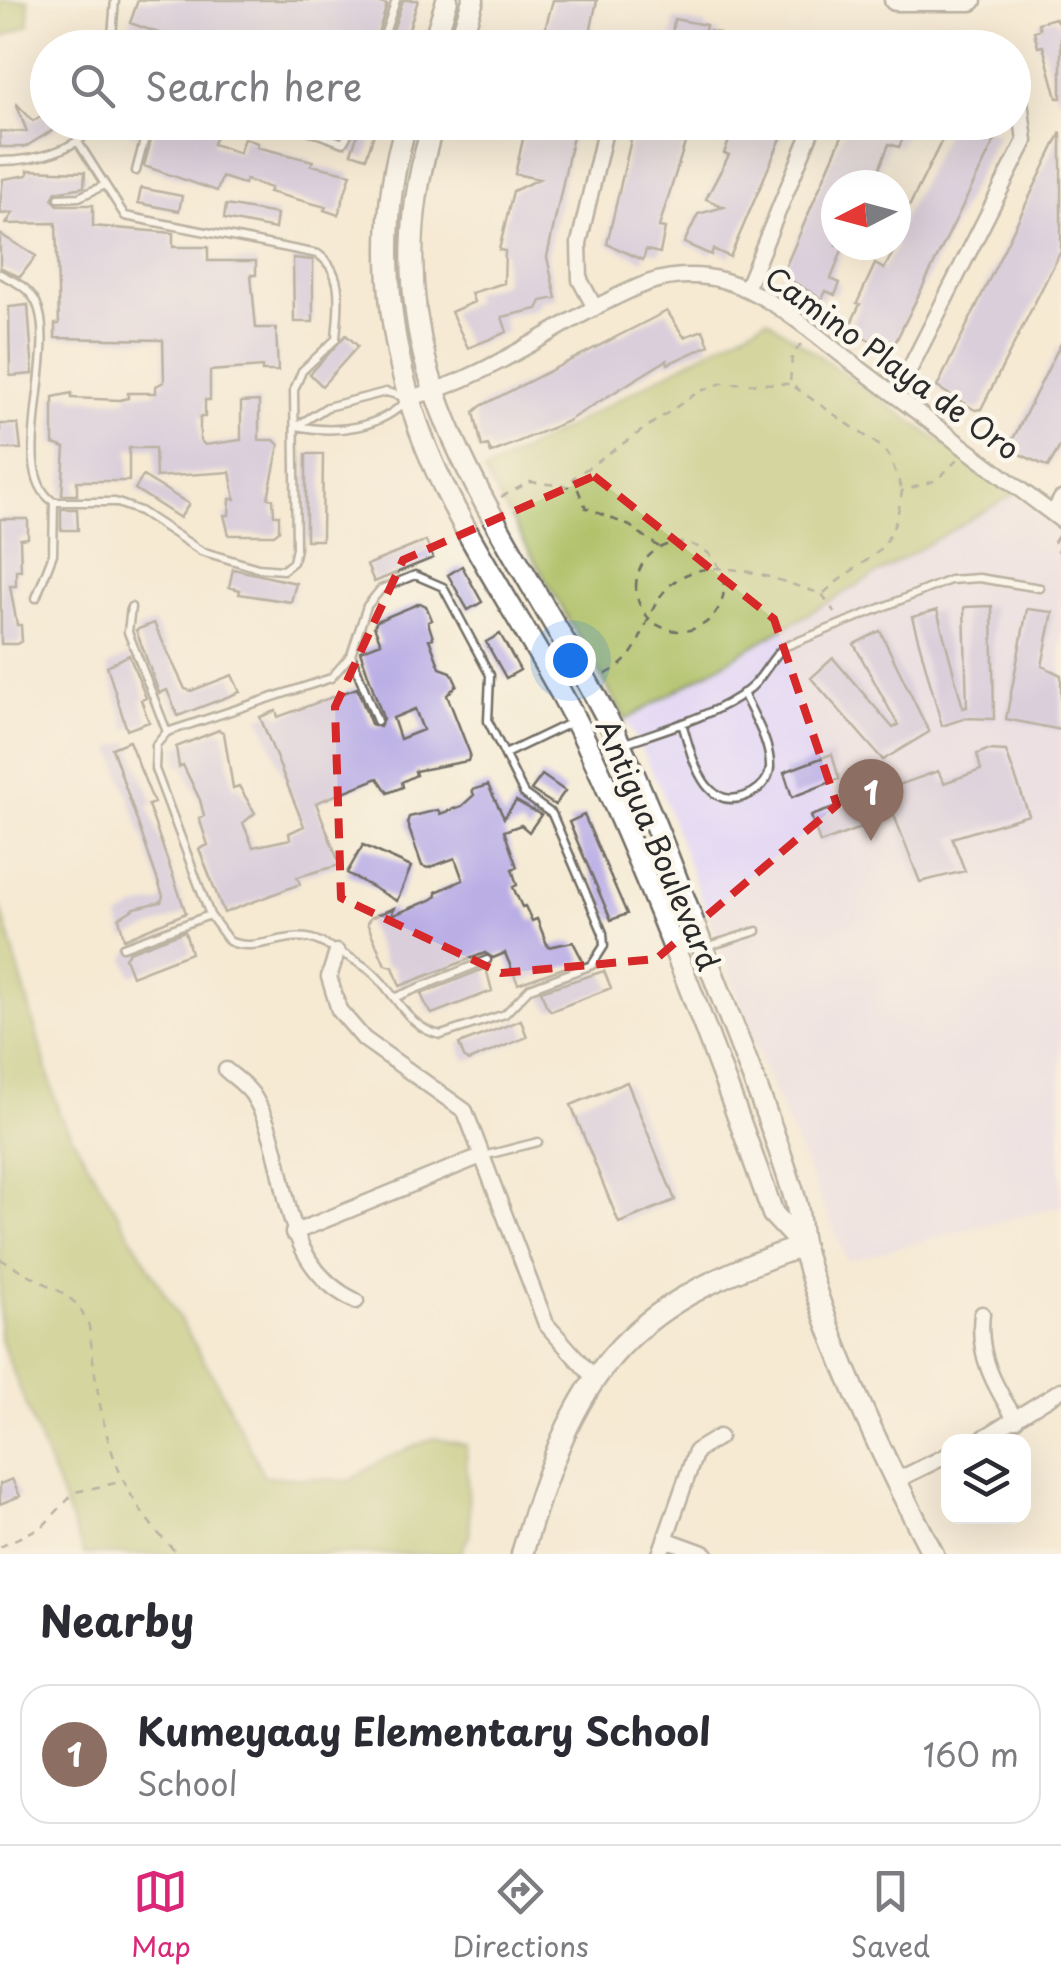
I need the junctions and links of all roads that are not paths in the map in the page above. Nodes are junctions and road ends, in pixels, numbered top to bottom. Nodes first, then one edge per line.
1 (116, 0) edge
2 (396, 0) edge
3 (447, 0) edge
4 (473, 0) edge
5 (895, 0) edge
6 (971, 0) edge
7 (113, 30) edge
8 (386, 30) edge
9 (438, 30) edge
10 (464, 30) edge
11 (144, 140) edge
12 (404, 140) edge
13 (429, 140) edge
14 (604, 140) edge
15 (808, 140) edge
16 (1025, 140) edge
17 (78, 142) joint
18 (0, 161) edge
19 (136, 172) dead end
20 (105, 184) junction
21 (59, 198) dead end
22 (0, 274) edge
23 (746, 289) junction
24 (594, 308) junction
25 (435, 392) junction
26 (896, 396) junction
27 (409, 398) junction
28 (297, 426) junction
29 (1061, 499) edge
30 (54, 502) junction
31 (1057, 523) edge
32 (1040, 588) dead end
33 (36, 598) dead end
34 (131, 607) dead end
35 (351, 655) junction
36 (743, 693) junction
37 (575, 720) junction
38 (606, 720) junction
39 (377, 721) dead end
40 (682, 723) junction
41 (167, 732) junction
42 (620, 744) junction
43 (505, 754) junction
44 (210, 915) junction
45 (757, 931) dead end
46 (666, 934) junction
47 (123, 947) dead end
48 (703, 948) junction
49 (337, 952) junction
50 (487, 960) dead end
51 (396, 997) junction
52 (226, 1070) dead end
53 (538, 1142) dead end
54 (482, 1156) junction
55 (293, 1233) junction
56 (802, 1246) junction
57 (356, 1301) dead end
58 (982, 1314) dead end
59 (594, 1378) junction
60 (1061, 1390) edge
61 (1016, 1420) junction
62 (991, 1434) edge
63 (720, 1437) dead end
64 (941, 1458) edge
65 (895, 1481) junction
66 (663, 1547) edge
67 (522, 1554) edge
68 (706, 1554) edge
69 (933, 1554) edge

1 - 7 lane
2 - 8 lane
3 - 9 main road
4 - 10 main road
5 - 6 main road
11 - 19 lane
12 - 27 main road, Antigua Boulevard
13 - 25 main road, Antigua Boulevard
14 - 24 street
15 - 23 street
16 - 26 street
17 - 18 lane
17 - 20 lane
20 - 21 lane
20 - 28 lane
22 - 30 lane
23 - 24 street, Camino Playa de Oro
23 - 26 street, Camino Playa de Oro
24 - 25 street, Camino Playa de Oro
25 - 27 street, Camino Playa de Oro
25 - 38 main road, Antigua Boulevard
26 - 31 street, Camino Playa de Oro
27 - 28 lane
27 - 28 lane
27 - 37 main road, Antigua Boulevard
28 - 30 lane
29 - 31 street
30 - 33 lane
32 - 36 lane
34 - 41 lane
35 - 39 lane
35 - 41 lane
35 - 43 lane
36 - 40 lane
36 - 40 lane
37 - 38 main road
37 - 43 lane
37 - 46 main road, Antigua Boulevard
38 - 42 main road, Antigua Boulevard
40 - 42 lane
41 - 44 lane
42 - 48 main road, Antigua Boulevard
43 - 51 lane
44 - 47 lane
44 - 49 lane
45 - 48 lane
46 - 48 main road
46 - 56 main road, Antigua Boulevard
48 - 56 main road, Antigua Boulevard
49 - 51 lane
49 - 54 street
50 - 51 lane
52 - 55 street
53 - 54 lane
54 - 55 street
54 - 59 street
55 - 57 street
56 - 59 main road
56 - 65 main road, Antigua Boulevard
58 - 61 street
59 - 67 main road
60 - 61 street
61 - 62 street
63 - 66 street
64 - 65 street
65 - 69 main road, Antigua Boulevard
66 - 68 street

